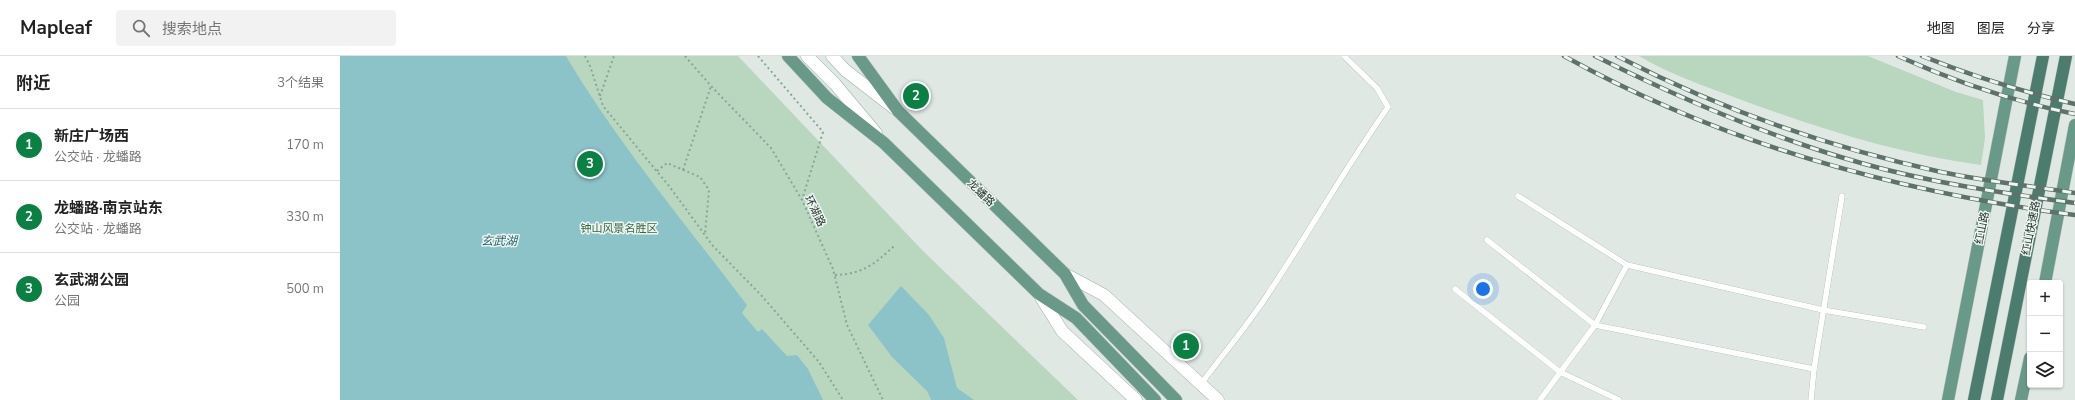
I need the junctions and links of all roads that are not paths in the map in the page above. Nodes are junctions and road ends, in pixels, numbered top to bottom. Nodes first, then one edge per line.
1 (788, 56) edge
2 (808, 56) edge
3 (832, 56) edge
4 (858, 56) edge
5 (1344, 56) edge
6 (2015, 56) edge
7 (2043, 56) edge
8 (2066, 56) edge
9 (898, 111) junction
10 (2075, 125) edge
11 (884, 143) junction
12 (1518, 196) dead end
13 (1842, 196) dead end
14 (1487, 240) dead end
15 (1627, 265) junction
16 (1065, 274) junction
17 (2046, 280) edge
18 (1455, 289) dead end
19 (1039, 294) junction
20 (1824, 310) junction
21 (1595, 325) junction
22 (1924, 327) dead end
23 (1814, 369) junction
24 (1560, 372) junction
25 (2027, 372) edge
26 (1201, 384) junction
27 (1136, 400) edge
28 (1155, 400) edge
29 (1176, 400) edge
30 (1218, 400) edge
31 (1540, 400) edge
32 (1619, 400) edge
33 (1811, 400) edge
34 (1948, 400) edge
35 (1974, 400) edge
36 (1997, 400) edge
37 (2021, 400) edge

1 - 11 main road
2 - 11 street
3 - 9 street, 龙蟠路
4 - 9 main road, 龙蟠路
5 - 26 lane
6 - 34 main road, 红山路
7 - 35 highway, 红山快速路
8 - 36 highway, 红山快速路
9 - 16 main road, 龙蟠路
10 - 17 main road
11 - 19 main road
12 - 15 lane
13 - 20 lane
14 - 21 lane
15 - 20 lane
15 - 21 lane
16 - 26 street, 龙蟠路
16 - 29 main road, 龙蟠路
18 - 24 lane
19 - 27 street
19 - 28 main road
20 - 22 lane
20 - 23 lane
21 - 23 lane
21 - 24 lane
23 - 33 lane
24 - 31 lane
24 - 32 lane
25 - 37 main road
26 - 30 street, 龙蟠路

